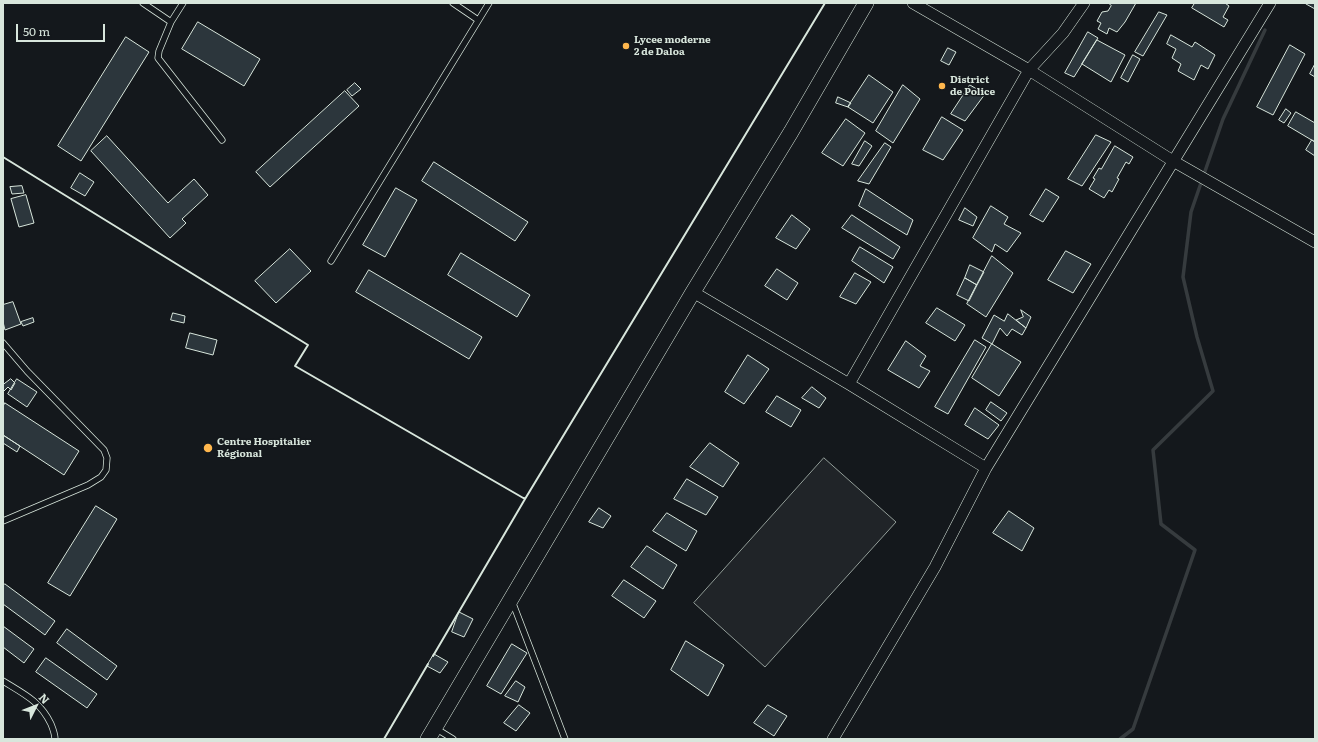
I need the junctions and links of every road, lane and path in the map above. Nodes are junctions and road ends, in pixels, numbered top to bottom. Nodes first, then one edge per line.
1 (143, 3) edge
2 (183, 3) edge
3 (453, 3) edge
4 (489, 3) edge
5 (866, 3) edge
6 (913, 3) edge
7 (1084, 3) edge
8 (1270, 3) edge
9 (478, 20) junction
10 (171, 22) junction
11 (1029, 70) junction
12 (222, 140) dead end
13 (1174, 161) junction
14 (1315, 242) edge
15 (331, 261) dead end
16 (693, 292) junction
17 (3, 344) edge
18 (849, 384) junction
19 (986, 468) junction
20 (3, 521) edge
21 (511, 599) junction
22 (3, 681) edge
23 (431, 733) edge
24 (55, 739) edge
25 (453, 739) edge
26 (565, 739) edge
27 (833, 739) edge

1 - 10 lane
2 - 10 lane
3 - 9 lane
4 - 9 lane
5 - 16 street
6 - 11 street
7 - 11 street
8 - 13 street
9 - 15 lane
10 - 12 lane
11 - 13 street
11 - 18 street
13 - 14 street
13 - 19 street
16 - 18 street
16 - 21 street
17 - 20 lane
18 - 19 street
19 - 27 street
21 - 23 street
21 - 26 lane
22 - 24 lane
23 - 25 lane

